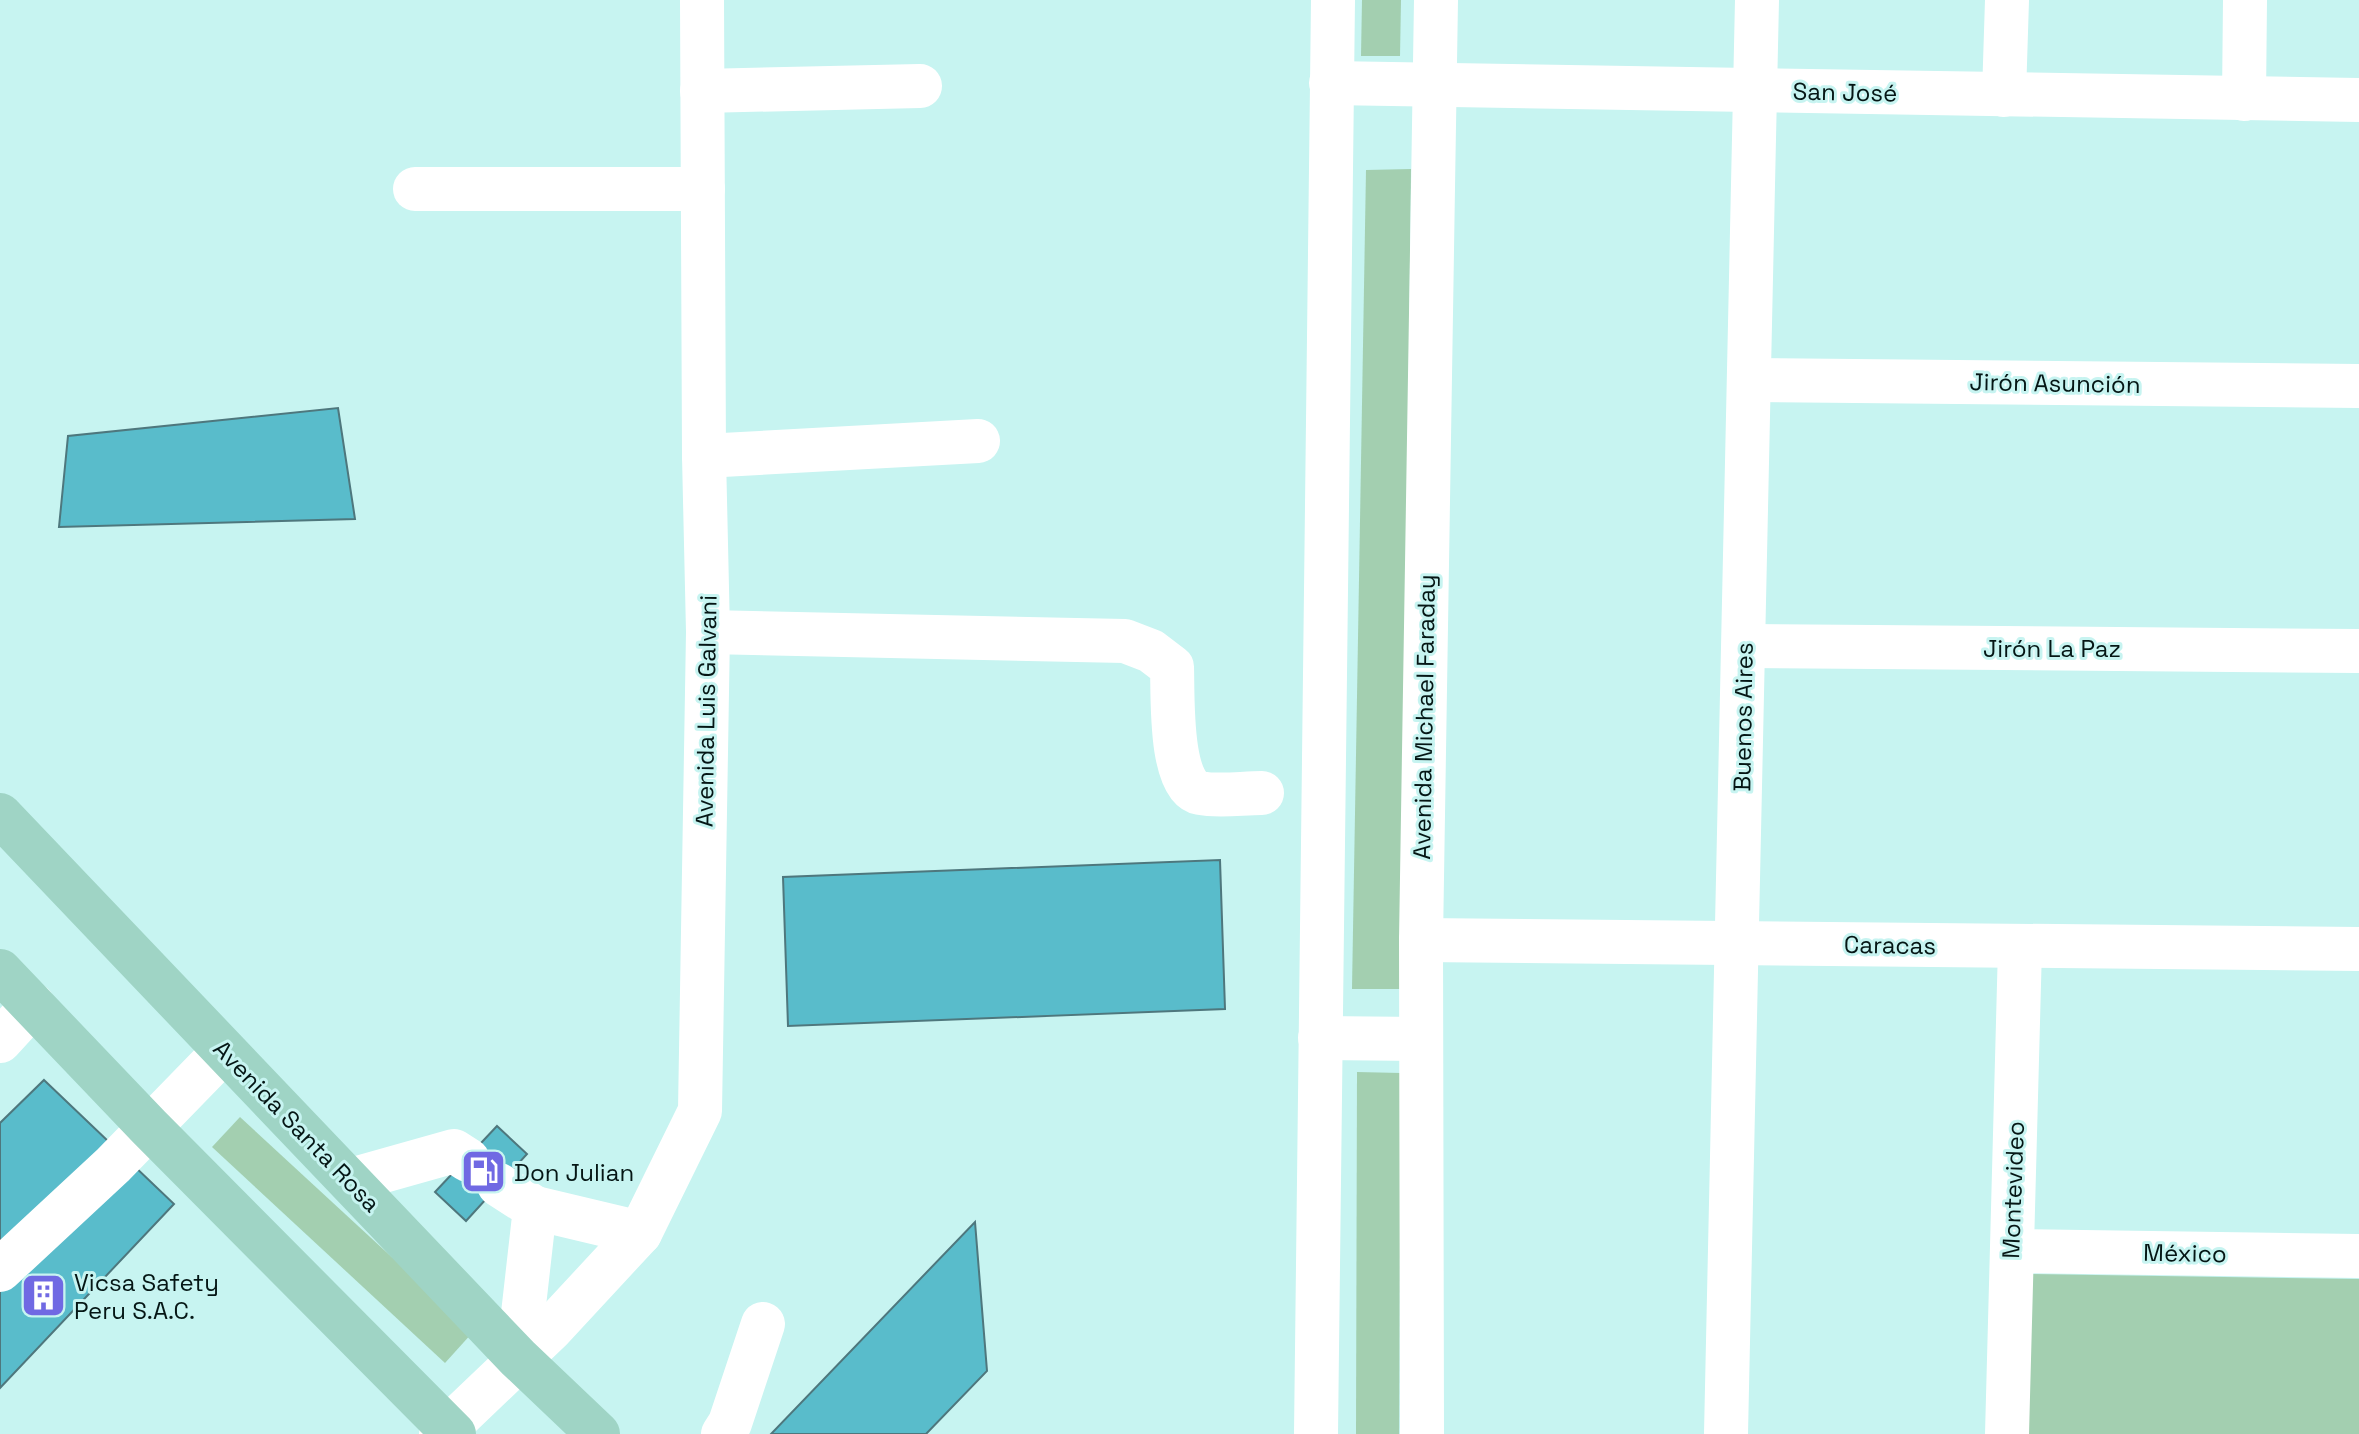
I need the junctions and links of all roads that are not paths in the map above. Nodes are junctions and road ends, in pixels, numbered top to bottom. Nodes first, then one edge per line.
1 (702, 0) edge
2 (1333, 0) edge
3 (1436, 0) edge
4 (1757, 0) edge
5 (2007, 0) edge
6 (2245, 0) edge
7 (1331, 83) junction
8 (1434, 84) junction
9 (920, 86) dead end
10 (702, 91) junction
11 (1756, 91) junction
12 (2004, 95) junction
13 (2244, 99) junction
14 (2359, 100) edge
15 (415, 189) dead end
16 (703, 189) junction
17 (1750, 380) junction
18 (2359, 386) edge
19 (978, 441) dead end
20 (704, 456) junction
21 (708, 632) junction
22 (1744, 646) junction
23 (2359, 651) edge
24 (1262, 793) dead end
25 (0, 815) edge
26 (1421, 940) junction
27 (1738, 944) junction
28 (2020, 947) junction
29 (2359, 949) edge
30 (0, 971) edge
31 (33, 1005) junction
32 (1320, 1038) junction
33 (1421, 1039) junction
34 (0, 1041) edge
35 (224, 1051) junction
36 (149, 1127) junction
37 (351, 1180) junction
38 (501, 1184) junction
39 (640, 1233) junction
40 (2012, 1251) junction
41 (2359, 1256) edge
42 (0, 1270) edge
43 (763, 1324) dead end
44 (518, 1358) junction
45 (447, 1432) edge
46 (598, 1434) edge
47 (723, 1434) edge
48 (1316, 1434) edge
49 (1422, 1434) edge
50 (1726, 1434) edge
51 (2007, 1434) edge

1 - 10 street, Avenida Luis Galvani
2 - 7 street
3 - 8 street, Avenida Michael Faraday
4 - 11 street, Buenos Aires
5 - 12 street
6 - 13 street
7 - 8 street, San José
7 - 32 street
8 - 11 street, San José
8 - 26 street, Avenida Michael Faraday
9 - 10 street
10 - 16 street, Avenida Luis Galvani
11 - 12 street, San José
11 - 17 street, Buenos Aires
12 - 13 street, San José
13 - 14 street, San José
15 - 16 street
16 - 20 street, Avenida Luis Galvani
17 - 18 street, Jirón Asunción
17 - 22 street, Buenos Aires
19 - 20 street
20 - 21 street, Avenida Luis Galvani
21 - 24 street
21 - 39 street, Avenida Luis Galvani
22 - 23 street, Jirón La Paz
22 - 27 street, Buenos Aires
25 - 35 main road, Avenida Santa Rosa
26 - 27 street, Caracas
26 - 33 street, Avenida Michael Faraday
27 - 28 street, Caracas
27 - 50 street, Buenos Aires
28 - 29 street, Caracas
28 - 40 street, Montevideo
30 - 31 main road
31 - 34 street
31 - 36 main road
32 - 33 street
32 - 48 street
33 - 49 street, Avenida Michael Faraday
35 - 36 street
35 - 37 main road, Avenida Santa Rosa
36 - 42 street
36 - 45 main road
37 - 38 street
37 - 44 main road, Avenida Santa Rosa
38 - 39 street
38 - 44 street
39 - 44 street, Avenida Luis Galvani
40 - 41 street, México
40 - 51 street, Montevideo
43 - 47 street
44 - 45 street, Avenida Luis Galvani
44 - 46 main road, Avenida Santa Rosa

